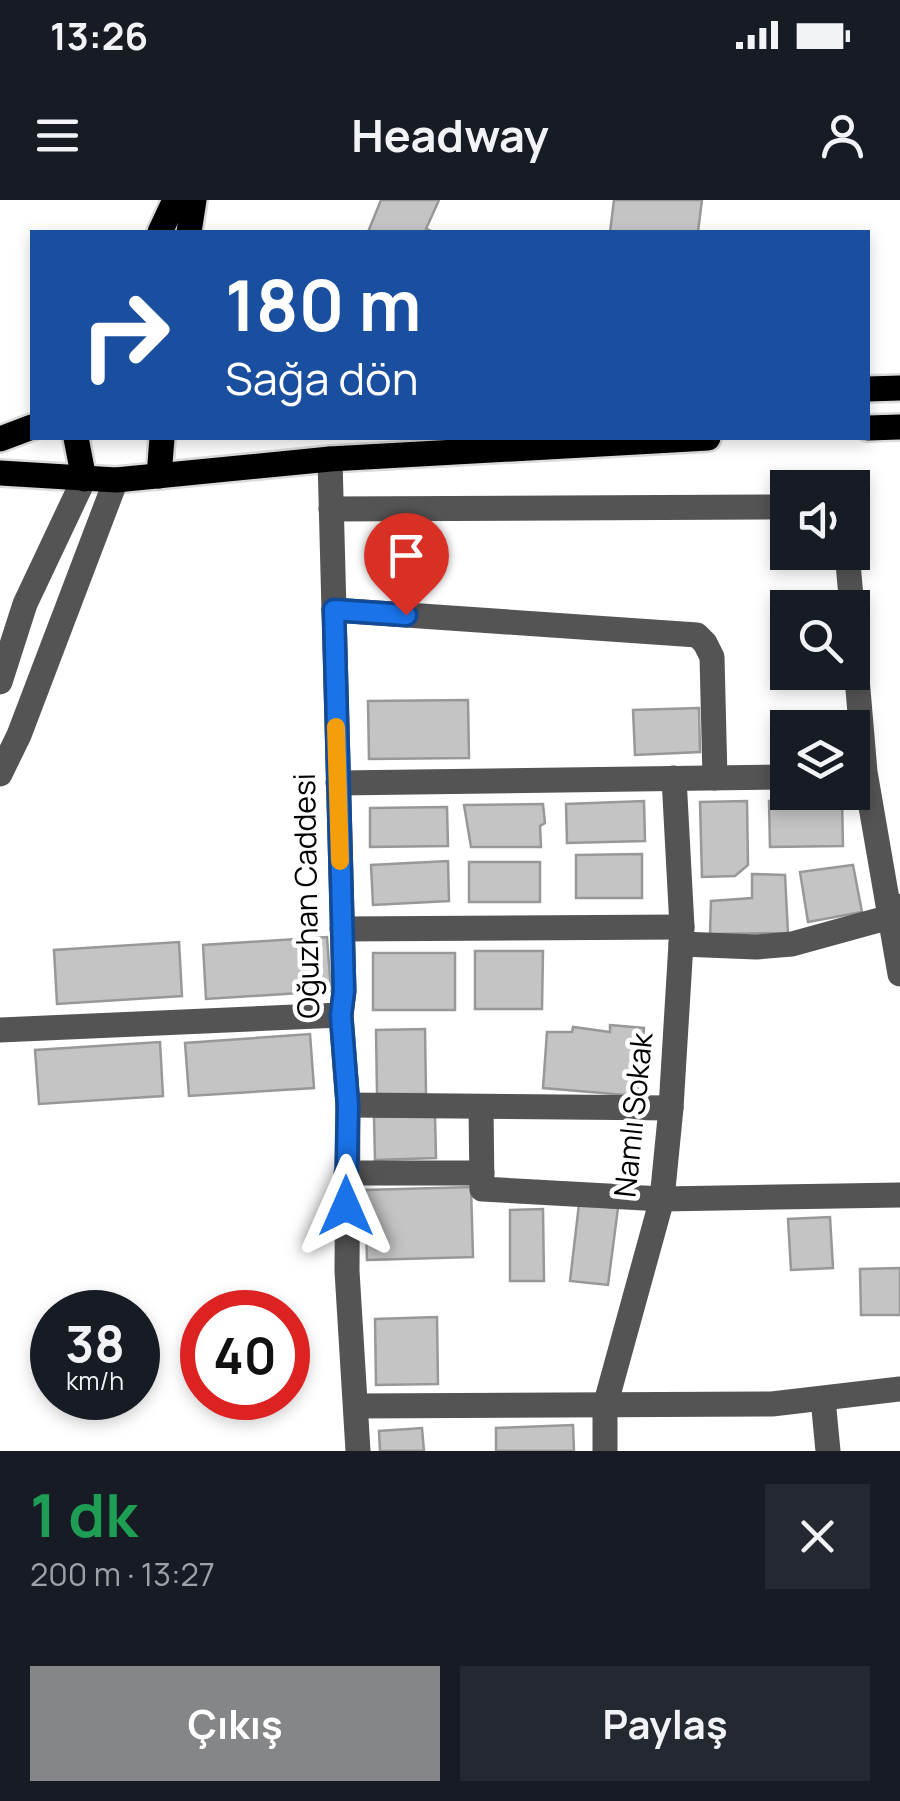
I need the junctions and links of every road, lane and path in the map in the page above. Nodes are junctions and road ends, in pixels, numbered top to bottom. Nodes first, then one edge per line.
1 (179, 201) edge
2 (161, 230) edge
3 (176, 230) edge
4 (188, 230) edge
5 (900, 388) edge
6 (870, 390) edge
7 (900, 427) edge
8 (30, 428) edge
9 (870, 428) edge
10 (0, 439) edge
11 (76, 440) edge
12 (162, 440) edge
13 (672, 440) edge
14 (330, 459) junction
15 (0, 473) edge
16 (159, 476) junction
17 (84, 480) junction
18 (116, 480) junction
19 (770, 508) edge
20 (331, 509) junction
21 (334, 610) junction
22 (0, 682) edge
23 (0, 774) edge
24 (770, 777) edge
25 (674, 778) junction
26 (715, 778) junction
27 (338, 783) junction
28 (866, 810) edge
29 (900, 886) edge
30 (890, 918) junction
31 (342, 929) junction
32 (682, 935) junction
33 (900, 974) edge
34 (341, 1015) junction
35 (0, 1030) edge
36 (348, 1105) junction
37 (482, 1108) junction
38 (671, 1108) junction
39 (482, 1172) junction
40 (346, 1173) junction
41 (900, 1196) edge
42 (662, 1199) junction
43 (900, 1389) edge
44 (823, 1399) junction
45 (356, 1406) junction
46 (605, 1406) junction
47 (358, 1451) edge
48 (605, 1451) edge
49 (828, 1451) edge

1 - 2 main road
1 - 3 main road
1 - 4 main road
5 - 6 main road
7 - 9 main road
8 - 10 main road
11 - 17 main road
12 - 16 main road
13 - 14 main road
14 - 16 main road
14 - 20 street, Oğuzhan Caddesi
15 - 17 main road
16 - 18 main road
17 - 18 main road
17 - 22 street
18 - 23 street
19 - 20 street
20 - 21 street, Oğuzhan Caddesi
21 - 26 street
21 - 27 street, Oğuzhan Caddesi
24 - 26 street
25 - 26 street
25 - 27 street
25 - 32 street, Namlı Sokak
27 - 31 street, Oğuzhan Caddesi
28 - 30 street
29 - 30 street
30 - 32 street
30 - 33 street
31 - 32 street
31 - 34 street, Oğuzhan Caddesi
32 - 38 street, Namlı Sokak
34 - 35 street
34 - 36 street, Oğuzhan Caddesi
36 - 37 street
36 - 40 street, Oğuzhan Caddesi
37 - 38 street
37 - 39 street
38 - 42 street, Namlı Sokak
39 - 40 street
39 - 42 street
40 - 45 street, Oğuzhan Caddesi
41 - 42 street
42 - 46 street, Namlı Sokak
43 - 44 street
44 - 46 street
44 - 49 street
45 - 46 street
45 - 47 street, Oğuzhan Caddesi
46 - 48 street, Namlı Sokak

